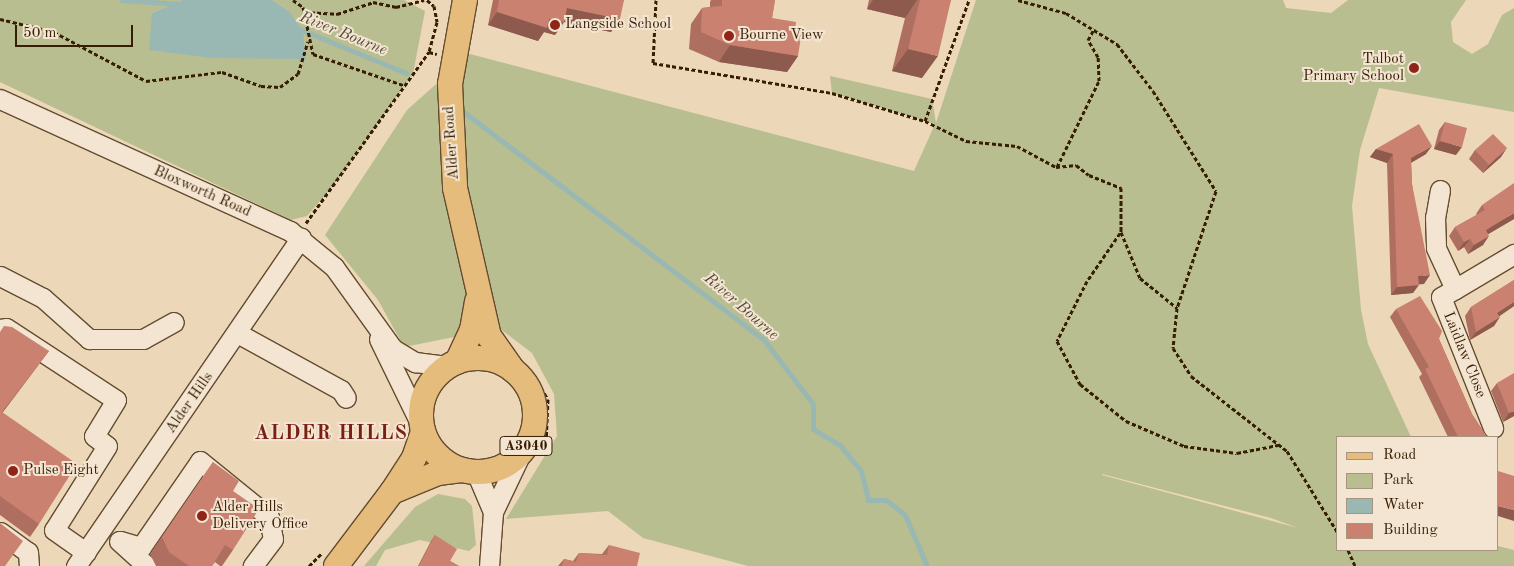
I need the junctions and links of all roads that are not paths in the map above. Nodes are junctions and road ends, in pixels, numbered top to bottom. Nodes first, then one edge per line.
1 (465, 0) edge
2 (1, 102) edge
3 (1440, 190) dead end
4 (299, 237) junction
5 (1514, 254) edge
6 (0, 276) edge
7 (480, 284) junction
8 (1455, 289) junction
9 (174, 322) dead end
10 (373, 324) junction
11 (0, 329) edge
12 (239, 334) junction
13 (453, 364) junction
14 (513, 370) junction
15 (346, 398) dead end
16 (1493, 428) dead end
17 (423, 430) junction
18 (522, 451) junction
19 (469, 471) junction
20 (392, 492) junction
21 (493, 512) junction
22 (101, 530) junction
23 (0, 532) edge
24 (120, 542) junction
25 (81, 559) edge
26 (487, 564) edge
27 (29, 566) edge
28 (147, 566) edge
29 (254, 566) edge
30 (336, 566) edge

1 - 7 main road, Alder Road / A3040
2 - 4 street, Bloxworth Road
3 - 8 street, Laidlaw Close
4 - 10 street, Bloxworth Road
4 - 12 street, Alder Hills
5 - 8 street, Laidlaw Close
6 - 9 street
7 - 13 main road, Alder Road / A3040
7 - 14 main road, Alder Road / A3040
8 - 16 street, Laidlaw Close
10 - 13 street, Bloxworth Road
10 - 17 street, Bloxworth Road
11 - 25 street
12 - 15 street
12 - 22 street, Alder Hills
13 - 14 main road, A3040
13 - 17 main road, A3040
14 - 18 main road, A3040
17 - 19 main road
17 - 20 main road, A3040
18 - 19 main road, A3040
18 - 21 street
19 - 20 main road, A3040
19 - 21 street
20 - 30 main road, A3040
21 - 26 street
22 - 24 street
22 - 25 street, Alder Hills
23 - 27 street
24 - 28 street
24 - 29 street

